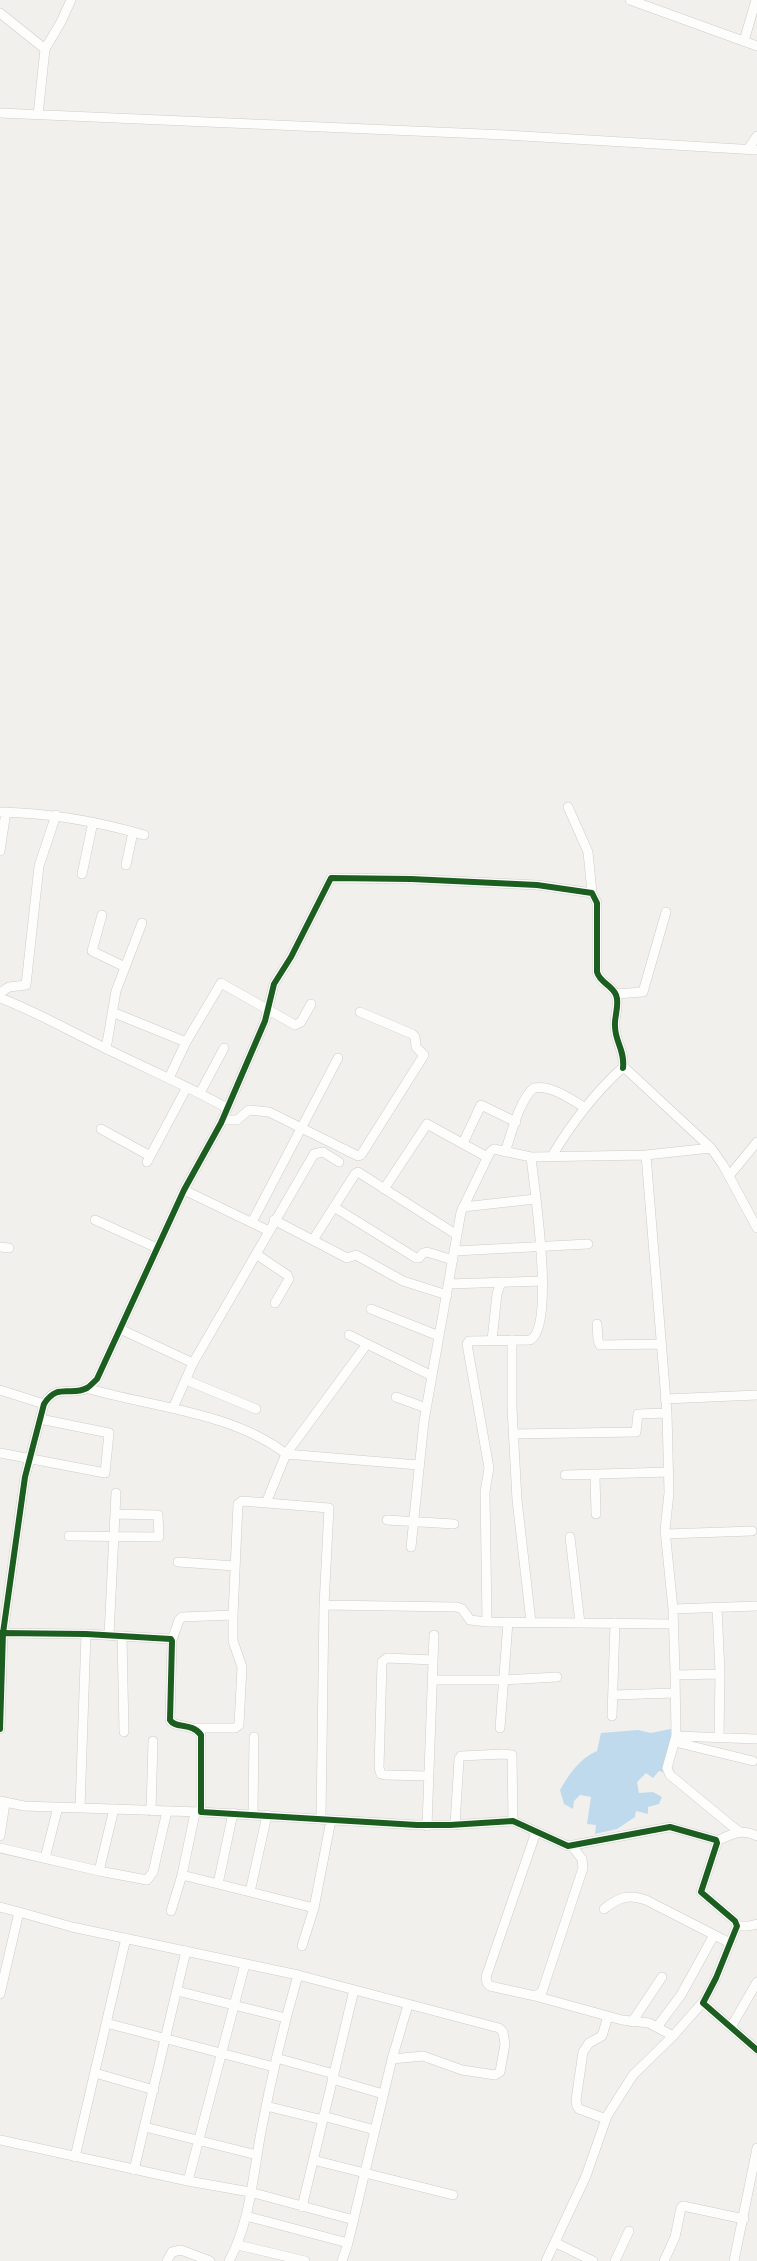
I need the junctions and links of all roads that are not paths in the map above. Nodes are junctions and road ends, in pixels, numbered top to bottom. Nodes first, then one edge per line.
1 (70, 0) edge
2 (630, 0) edge
3 (756, 0) edge
4 (0, 13) edge
5 (744, 41) junction
6 (757, 46) edge
7 (45, 49) junction
8 (0, 113) edge
9 (38, 115) junction
10 (757, 136) edge
11 (752, 149) edge
12 (568, 807) dead end
13 (3, 812) edge
14 (56, 815) junction
15 (93, 822) junction
16 (134, 832) junction
17 (144, 835) dead end
18 (0, 851) edge
19 (126, 865) dead end
20 (82, 874) dead end
21 (592, 893) junction
22 (666, 912) dead end
23 (102, 915) dead end
24 (142, 923) dead end
25 (125, 967) junction
26 (0, 993) edge
27 (616, 994) junction
28 (0, 998) edge
29 (311, 1004) dead end
30 (267, 1010) junction
31 (112, 1012) junction
32 (360, 1012) dead end
33 (186, 1042) junction
34 (224, 1048) dead end
35 (106, 1049) junction
36 (338, 1058) dead end
37 (623, 1068) junction
38 (169, 1078) junction
39 (187, 1087) junction
40 (200, 1093) junction
41 (227, 1108) junction
42 (585, 1108) junction
43 (222, 1120) junction
44 (516, 1122) junction
45 (303, 1128) junction
46 (101, 1129) dead end
47 (757, 1142) edge
48 (463, 1143) junction
49 (710, 1148) junction
50 (505, 1152) junction
51 (646, 1155) junction
52 (552, 1156) junction
53 (487, 1157) junction
54 (531, 1157) junction
55 (339, 1162) dead end
56 (729, 1176) junction
57 (384, 1189) junction
58 (184, 1190) junction
59 (535, 1198) junction
60 (334, 1207) junction
61 (463, 1207) junction
62 (95, 1220) dead end
63 (274, 1220) junction
64 (252, 1222) junction
65 (757, 1228) edge
66 (269, 1231) junction
67 (457, 1235) junction
68 (314, 1240) junction
69 (588, 1244) dead end
70 (539, 1246) junction
71 (158, 1248) junction
72 (256, 1254) junction
73 (454, 1256) junction
74 (543, 1281) junction
75 (501, 1282) junction
76 (448, 1284) junction
77 (447, 1295) junction
78 (275, 1303) dead end
79 (371, 1309) dead end
80 (597, 1324) dead end
81 (120, 1329) junction
82 (349, 1335) dead end
83 (440, 1336) junction
84 (492, 1340) junction
85 (512, 1340) junction
86 (367, 1344) junction
87 (661, 1344) junction
88 (194, 1363) junction
89 (432, 1376) junction
90 (186, 1380) junction
91 (86, 1388) junction
92 (0, 1390) edge
93 (757, 1395) edge
94 (396, 1397) dead end
95 (665, 1399) junction
96 (44, 1404) junction
97 (173, 1408) junction
98 (426, 1408) junction
99 (256, 1409) dead end
100 (667, 1413) junction
101 (40, 1419) junction
102 (513, 1434) junction
103 (0, 1453) edge
104 (286, 1454) junction
105 (29, 1458) junction
106 (418, 1465) junction
107 (668, 1472) junction
108 (565, 1475) dead end
109 (595, 1476) junction
110 (116, 1493) dead end
111 (266, 1503) junction
112 (115, 1514) junction
113 (596, 1514) dead end
114 (387, 1520) dead end
115 (413, 1521) junction
116 (454, 1524) dead end
117 (752, 1531) dead end
118 (666, 1534) junction
119 (69, 1536) dead end
120 (114, 1537) junction
121 (570, 1537) dead end
122 (411, 1547) dead end
123 (178, 1562) dead end
124 (235, 1566) junction
125 (324, 1605) junction
126 (757, 1606) edge
127 (717, 1608) junction
128 (673, 1609) junction
129 (233, 1615) junction
130 (487, 1622) junction
131 (508, 1622) junction
132 (531, 1622) junction
133 (580, 1623) junction
134 (615, 1623) junction
135 (674, 1624) junction
136 (1, 1632) edge
137 (86, 1634) junction
138 (109, 1635) junction
139 (434, 1635) dead end
140 (122, 1636) junction
141 (172, 1640) junction
142 (433, 1660) junction
143 (720, 1674) junction
144 (675, 1675) junction
145 (557, 1677) dead end
146 (433, 1680) junction
147 (503, 1680) junction
148 (675, 1693) junction
149 (613, 1695) junction
150 (612, 1716) dead end
151 (195, 1728) junction
152 (500, 1728) dead end
153 (0, 1729) edge
154 (124, 1732) dead end
155 (254, 1737) dead end
156 (719, 1737) junction
157 (675, 1739) junction
158 (757, 1740) edge
159 (153, 1741) dead end
160 (753, 1761) dead end
161 (429, 1776) junction
162 (3, 1802) edge
163 (58, 1808) junction
164 (80, 1808) junction
165 (114, 1810) junction
166 (151, 1811) junction
167 (167, 1811) junction
168 (198, 1812) junction
169 (233, 1813) junction
170 (253, 1814) junction
171 (267, 1816) junction
172 (326, 1819) junction
173 (513, 1821) junction
174 (455, 1825) junction
175 (427, 1826) junction
176 (738, 1831) junction
177 (536, 1832) junction
178 (0, 1836) edge
179 (757, 1836) edge
180 (717, 1841) junction
181 (572, 1846) junction
182 (0, 1848) edge
183 (45, 1858) junction
184 (99, 1871) junction
185 (182, 1875) junction
186 (218, 1884) junction
187 (250, 1892) junction
188 (0, 1907) edge
189 (314, 1908) junction
190 (604, 1909) dead end
191 (171, 1911) dead end
192 (19, 1912) junction
193 (757, 1924) edge
194 (737, 1926) junction
195 (714, 1935) junction
196 (126, 1938) junction
197 (730, 1943) junction
198 (302, 1946) dead end
199 (186, 1951) junction
200 (245, 1964) junction
201 (3, 1965) edge
202 (298, 1975) junction
203 (662, 1977) dead end
204 (757, 1982) edge
205 (354, 1990) junction
206 (177, 1991) junction
207 (0, 1994) edge
208 (535, 1996) junction
209 (703, 2002) junction
210 (234, 2005) junction
211 (408, 2005) junction
212 (608, 2016) junction
213 (286, 2018) junction
214 (632, 2022) junction
215 (106, 2023) junction
216 (657, 2027) junction
217 (731, 2027) junction
218 (672, 2036) junction
219 (165, 2040) junction
220 (757, 2050) edge
221 (221, 2054) junction
222 (392, 2058) junction
223 (275, 2063) junction
224 (95, 2073) junction
225 (333, 2077) junction
226 (154, 2090) junction
227 (383, 2094) junction
228 (266, 2106) junction
229 (323, 2118) junction
230 (606, 2119) junction
231 (145, 2126) junction
232 (375, 2130) junction
233 (0, 2140) edge
234 (199, 2140) junction
235 (757, 2148) edge
236 (257, 2155) junction
237 (75, 2157) junction
238 (313, 2160) junction
239 (134, 2170) junction
240 (365, 2173) junction
241 (188, 2181) junction
242 (250, 2192) junction
243 (453, 2196) dead end
244 (302, 2207) junction
245 (246, 2216) junction
246 (744, 2219) junction
247 (354, 2220) junction
248 (629, 2230) dead end
249 (348, 2243) junction
250 (556, 2243) junction
251 (238, 2245) junction
252 (167, 2261) edge
253 (210, 2261) edge
254 (228, 2261) edge
255 (306, 2261) edge
256 (342, 2261) edge
257 (546, 2261) edge
258 (593, 2261) edge
259 (614, 2261) edge
260 (664, 2261) edge
261 (734, 2261) edge

1 - 7 street
2 - 5 street
3 - 5 street
4 - 7 street
5 - 6 street
7 - 9 street
8 - 9 street
9 - 11 street
10 - 11 street
12 - 21 street
13 - 14 street
13 - 18 street
14 - 15 street
14 - 26 street
15 - 16 street
15 - 20 street
16 - 17 street
16 - 19 street
21 - 27 street
21 - 30 street
22 - 27 street
23 - 25 street
24 - 25 street
25 - 31 street
27 - 37 street
28 - 35 street
29 - 30 street
30 - 33 street
30 - 41 street
31 - 33 street
31 - 35 street
32 - 45 street
33 - 38 street
34 - 40 street
35 - 38 street
36 - 45 street
37 - 42 street
37 - 49 street
38 - 39 street
39 - 40 street
39 - 46 street
40 - 41 street
41 - 43 street
42 - 44 street
42 - 52 street
43 - 45 street
43 - 58 street
44 - 48 street
44 - 50 street
45 - 64 street
47 - 56 street
48 - 53 street
48 - 57 street
49 - 51 street
49 - 56 street
50 - 53 street
50 - 54 street
51 - 52 street
51 - 87 street
52 - 54 street
53 - 61 street
54 - 59 street
55 - 63 street
56 - 65 street
57 - 60 street
57 - 67 street
58 - 64 street
58 - 71 street
59 - 61 street
59 - 70 street
60 - 68 street
60 - 73 street
61 - 67 street
62 - 71 street
63 - 66 street
63 - 68 street
64 - 66 street
66 - 72 street
67 - 73 street
68 - 77 street
69 - 70 street
70 - 73 street
70 - 74 street
71 - 81 street
72 - 78 street
72 - 88 street
73 - 76 street
74 - 75 street
74 - 85 street
75 - 76 street
75 - 84 street
76 - 77 street
77 - 83 street
79 - 83 street
80 - 87 street
81 - 88 street
81 - 91 street
82 - 86 street
83 - 89 street
84 - 85 street
84 - 130 street
85 - 102 street
86 - 89 street
86 - 104 street
87 - 95 street
88 - 90 street
89 - 98 street
90 - 97 street
90 - 99 street
91 - 96 street
91 - 97 street
92 - 96 street
93 - 95 street
94 - 98 street
95 - 100 street
96 - 101 street
97 - 104 street
98 - 106 street
100 - 102 street
100 - 107 street
101 - 105 street
101 - 105 street
102 - 132 street
103 - 105 street
104 - 106 street
104 - 111 street
105 - 136 street
106 - 115 street
107 - 109 street
107 - 118 street
108 - 109 street
109 - 113 street
110 - 112 street
111 - 124 street
111 - 125 street
112 - 120 street
112 - 120 street
114 - 115 street
115 - 116 street
115 - 122 street
117 - 118 street
118 - 128 street
119 - 120 street
120 - 138 street
121 - 133 street
123 - 124 street
124 - 129 street
125 - 130 street
125 - 172 street
126 - 127 street
127 - 128 street
127 - 143 street
128 - 135 street
129 - 141 street
129 - 151 street
130 - 131 street
131 - 132 street
131 - 147 street
132 - 133 street
133 - 134 street
134 - 135 street
134 - 149 street
135 - 144 street
136 - 137 street
136 - 153 street
137 - 138 street
137 - 164 street
138 - 140 street
139 - 142 street
140 - 141 street
140 - 154 street
141 - 151 street
142 - 146 street
142 - 161 street
143 - 144 street
143 - 156 street
144 - 148 street
145 - 147 street
146 - 147 street
146 - 161 street
147 - 152 street
148 - 149 street
148 - 157 street
149 - 150 street
151 - 168 street
155 - 170 street
156 - 157 street
156 - 158 street
157 - 160 street
157 - 176 street
159 - 166 street
161 - 175 street
162 - 163 street
162 - 178 street
163 - 164 street
163 - 183 street
164 - 165 street
165 - 166 street
165 - 184 street
166 - 167 street
167 - 168 street
167 - 184 street
168 - 169 street
168 - 185 street
169 - 170 street
169 - 186 street
170 - 171 street
171 - 172 street
171 - 187 street
172 - 175 street
172 - 189 street
173 - 174 street
173 - 174 street
173 - 177 street
174 - 175 street
176 - 179 street
176 - 180 street
177 - 181 street
177 - 208 street
180 - 181 street
180 - 194 street
181 - 208 street
182 - 183 street
183 - 184 street
185 - 186 street
185 - 191 street
186 - 187 street
187 - 189 street
188 - 192 street
189 - 198 street
190 - 195 street
192 - 196 street
192 - 201 street
193 - 194 street
194 - 197 street
195 - 197 street
195 - 216 street
196 - 199 street
196 - 215 street
197 - 209 street
199 - 200 street
199 - 206 street
200 - 202 street
200 - 210 street
201 - 207 street
202 - 205 street
202 - 213 street
203 - 214 street
204 - 217 street
205 - 211 street
205 - 225 street
206 - 210 street
206 - 219 street
208 - 212 street
209 - 217 street
209 - 218 street
210 - 213 street
210 - 221 street
211 - 222 street
211 - 222 street
212 - 214 street
212 - 230 street
213 - 223 street
214 - 216 street
215 - 219 street
215 - 224 street
216 - 218 street
217 - 220 street
218 - 230 street
219 - 221 street
219 - 226 street
221 - 223 street
221 - 234 street
222 - 227 street
223 - 225 street
223 - 228 street
224 - 226 street
224 - 237 street
225 - 227 street
225 - 229 street
226 - 231 street
227 - 232 street
228 - 229 street
228 - 236 street
229 - 232 street
229 - 238 street
230 - 250 street
231 - 234 street
231 - 239 street
232 - 240 street
233 - 237 street
234 - 236 street
234 - 241 street
235 - 246 street
236 - 242 street
237 - 239 street
238 - 240 street
238 - 244 street
239 - 241 street
240 - 243 street
240 - 247 street
241 - 242 street
242 - 244 street
242 - 245 street
244 - 247 street
245 - 249 street
245 - 251 street
246 - 260 street
246 - 261 street
247 - 249 street
248 - 259 street
249 - 256 street
250 - 257 street
250 - 258 street
251 - 254 street
251 - 255 street
252 - 253 street

